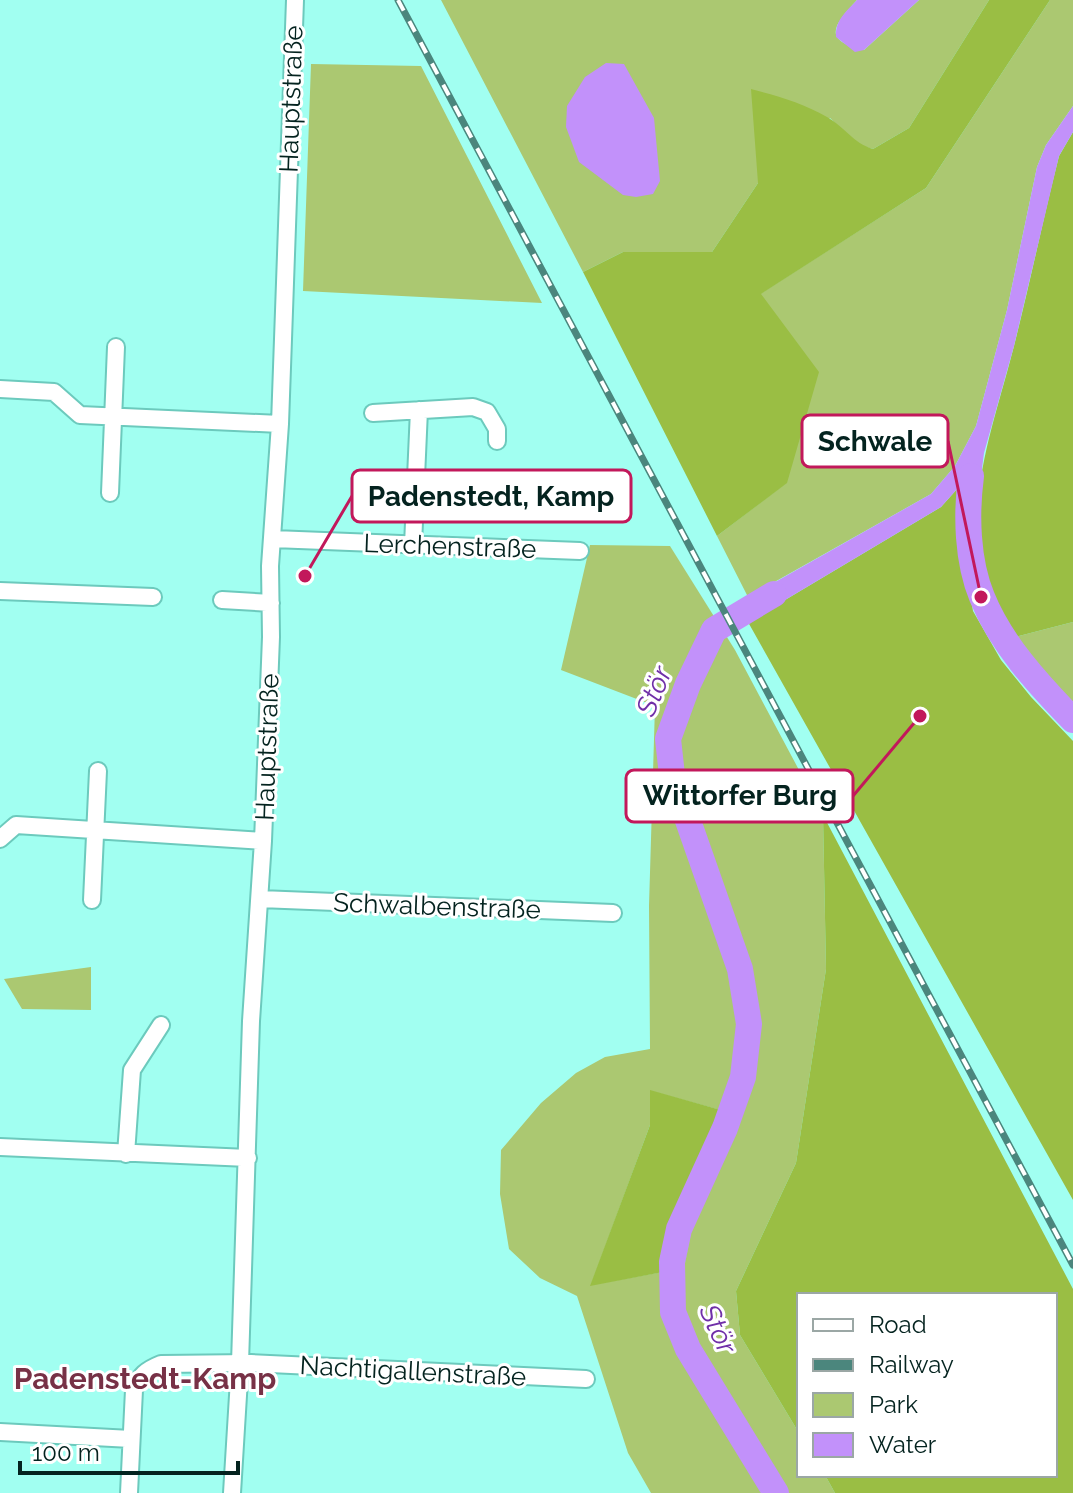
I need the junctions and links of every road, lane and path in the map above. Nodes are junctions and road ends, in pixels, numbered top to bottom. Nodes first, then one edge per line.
1 (295, 0) edge
2 (116, 347) dead end
3 (0, 389) edge
4 (419, 410) junction
5 (373, 413) dead end
6 (114, 416) junction
7 (280, 424) junction
8 (497, 441) dead end
9 (110, 493) dead end
10 (273, 539) junction
11 (413, 545) junction
12 (580, 551) dead end
13 (0, 591) edge
14 (153, 597) dead end
15 (222, 600) dead end
16 (271, 603) junction
17 (98, 771) dead end
18 (95, 830) junction
19 (0, 839) edge
20 (263, 841) junction
21 (260, 899) junction
22 (92, 900) dead end
23 (613, 913) dead end
24 (161, 1025) dead end
25 (0, 1147) edge
26 (126, 1154) junction
27 (248, 1158) junction
28 (240, 1363) junction
29 (586, 1379) dead end
30 (0, 1432) edge
31 (131, 1439) junction
32 (129, 1493) edge
33 (232, 1493) edge

1 - 7 street, Hauptstraße
2 - 6 street
3 - 6 street
4 - 5 street
4 - 8 street
4 - 11 street
6 - 7 street
6 - 9 street
7 - 10 street, Hauptstraße
10 - 11 street, Lerchenstraße
10 - 16 street, Hauptstraße
11 - 12 street, Lerchenstraße
13 - 14 street
15 - 16 street
16 - 20 street, Hauptstraße
17 - 18 street
18 - 19 street
18 - 20 street
18 - 22 street
20 - 21 street, Hauptstraße
21 - 23 street, Schwalbenstraße
21 - 27 street, Hauptstraße
24 - 26 street
25 - 26 street
26 - 27 street
27 - 28 street, Hauptstraße
28 - 29 street, Nachtigallenstraße
28 - 31 street, Nachtigallenstraße
28 - 33 street, Hauptstraße
30 - 31 street
31 - 32 street

